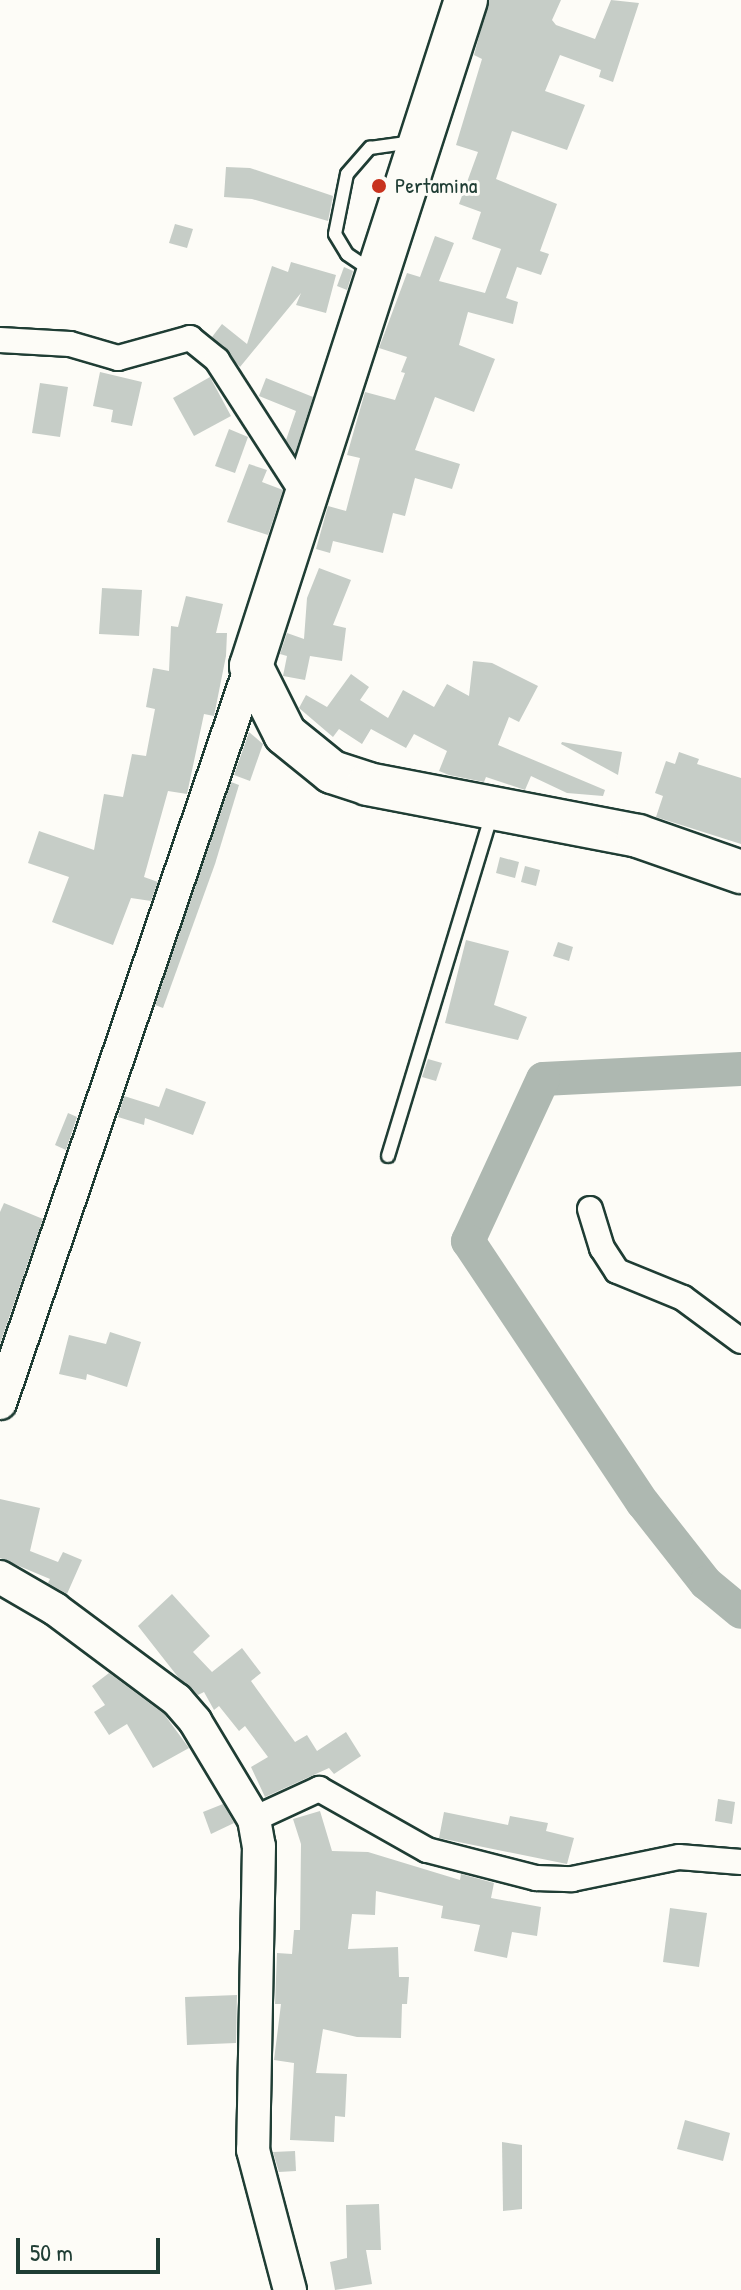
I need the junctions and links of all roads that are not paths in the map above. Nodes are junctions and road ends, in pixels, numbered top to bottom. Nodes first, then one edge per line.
1 (466, 0) edge
2 (419, 141) junction
3 (375, 273) junction
4 (0, 340) edge
5 (304, 495) junction
6 (251, 666) junction
7 (493, 809) junction
8 (741, 872) edge
9 (388, 1156) dead end
10 (590, 1209) dead end
11 (741, 1341) edge
12 (0, 1403) edge
13 (0, 1577) edge
14 (254, 1819) junction
15 (741, 1862) edge
16 (290, 2290) edge

1 - 2 highway
2 - 3 highway
2 - 3 lane
3 - 5 highway
4 - 5 street
5 - 6 highway
6 - 7 highway
6 - 12 street
7 - 8 highway
7 - 9 lane
10 - 11 street
13 - 14 street
14 - 15 street
14 - 16 street

